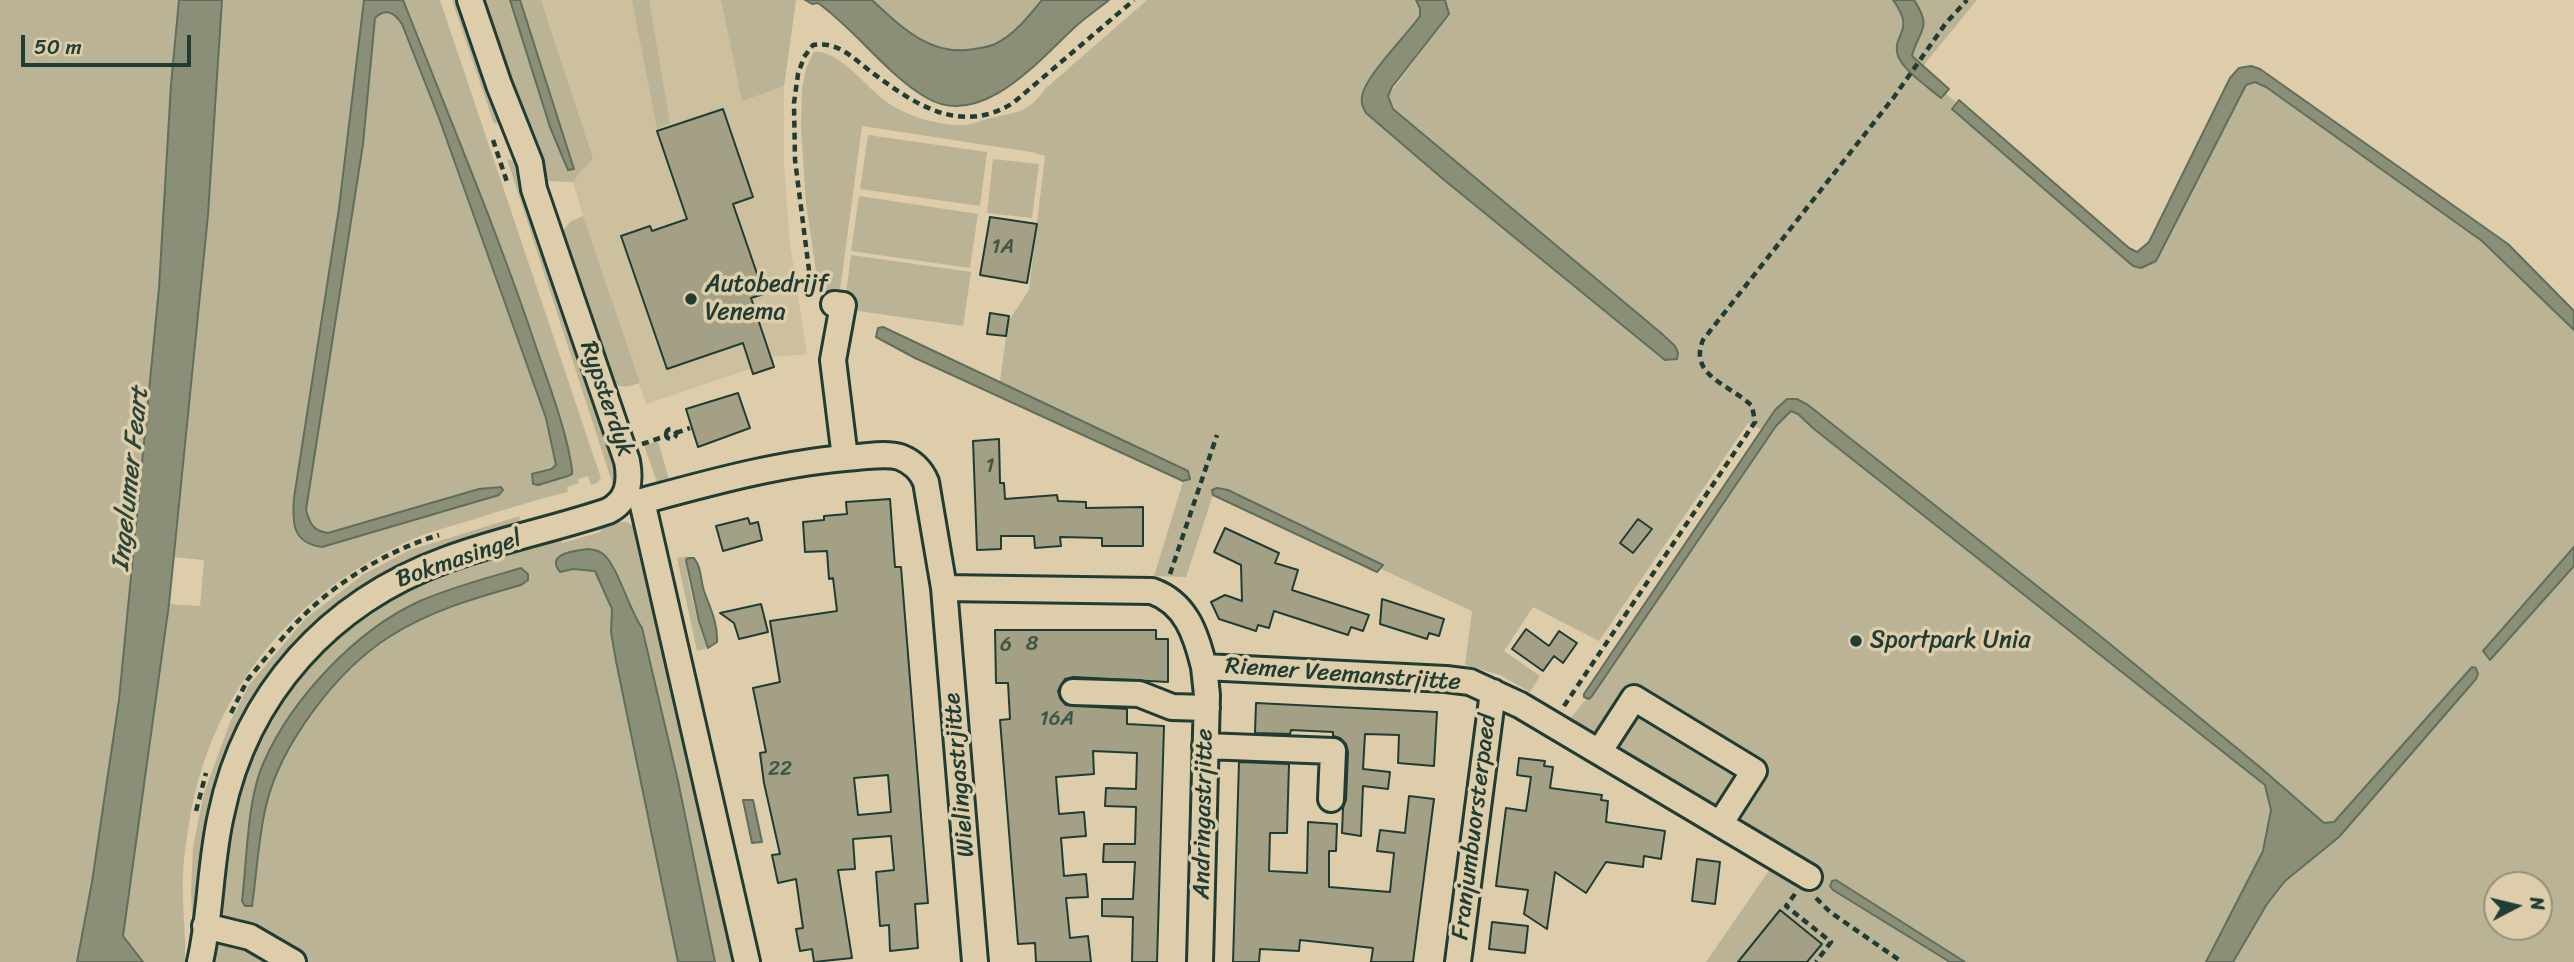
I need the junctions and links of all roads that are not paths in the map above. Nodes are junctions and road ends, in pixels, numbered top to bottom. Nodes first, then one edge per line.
1 (470, 0) edge
2 (834, 304) road end
3 (845, 458) junction
4 (634, 498) junction
5 (944, 588) junction
6 (1204, 667) junction
7 (1073, 692) dead end
8 (1493, 692) junction
9 (1207, 708) junction
10 (1205, 746) junction
11 (1599, 752) junction
12 (1331, 799) dead end
13 (1720, 824) junction
14 (1806, 889) road end
15 (205, 926) junction
16 (200, 962) edge
17 (293, 962) edge
18 (747, 962) edge
19 (975, 962) edge
20 (1200, 962) edge
21 (1458, 962) edge

1 - 4 street, Rypsterdyk
2 - 3 street
3 - 4 street
3 - 5 street
4 - 15 street, Bokmasingel
4 - 18 street, Rypsterdyk
5 - 6 street, Riemer Veemanstrjitte
5 - 19 street, Wielingastrjitte
6 - 8 street, Riemer Veemanstrjitte
6 - 9 street, Andringastrjitte
7 - 9 street
8 - 11 street, Riemer Veemanstrjitte
8 - 21 street, Franjumbuorsterpaed
9 - 10 street, Andringastrjitte
10 - 12 street
10 - 20 street, Andringastrjitte
11 - 13 street, Riemer Veemanstrjitte
11 - 13 street
13 - 14 street, Riemer Veemanstrjitte
15 - 16 street, Bokmasingel
15 - 17 street

